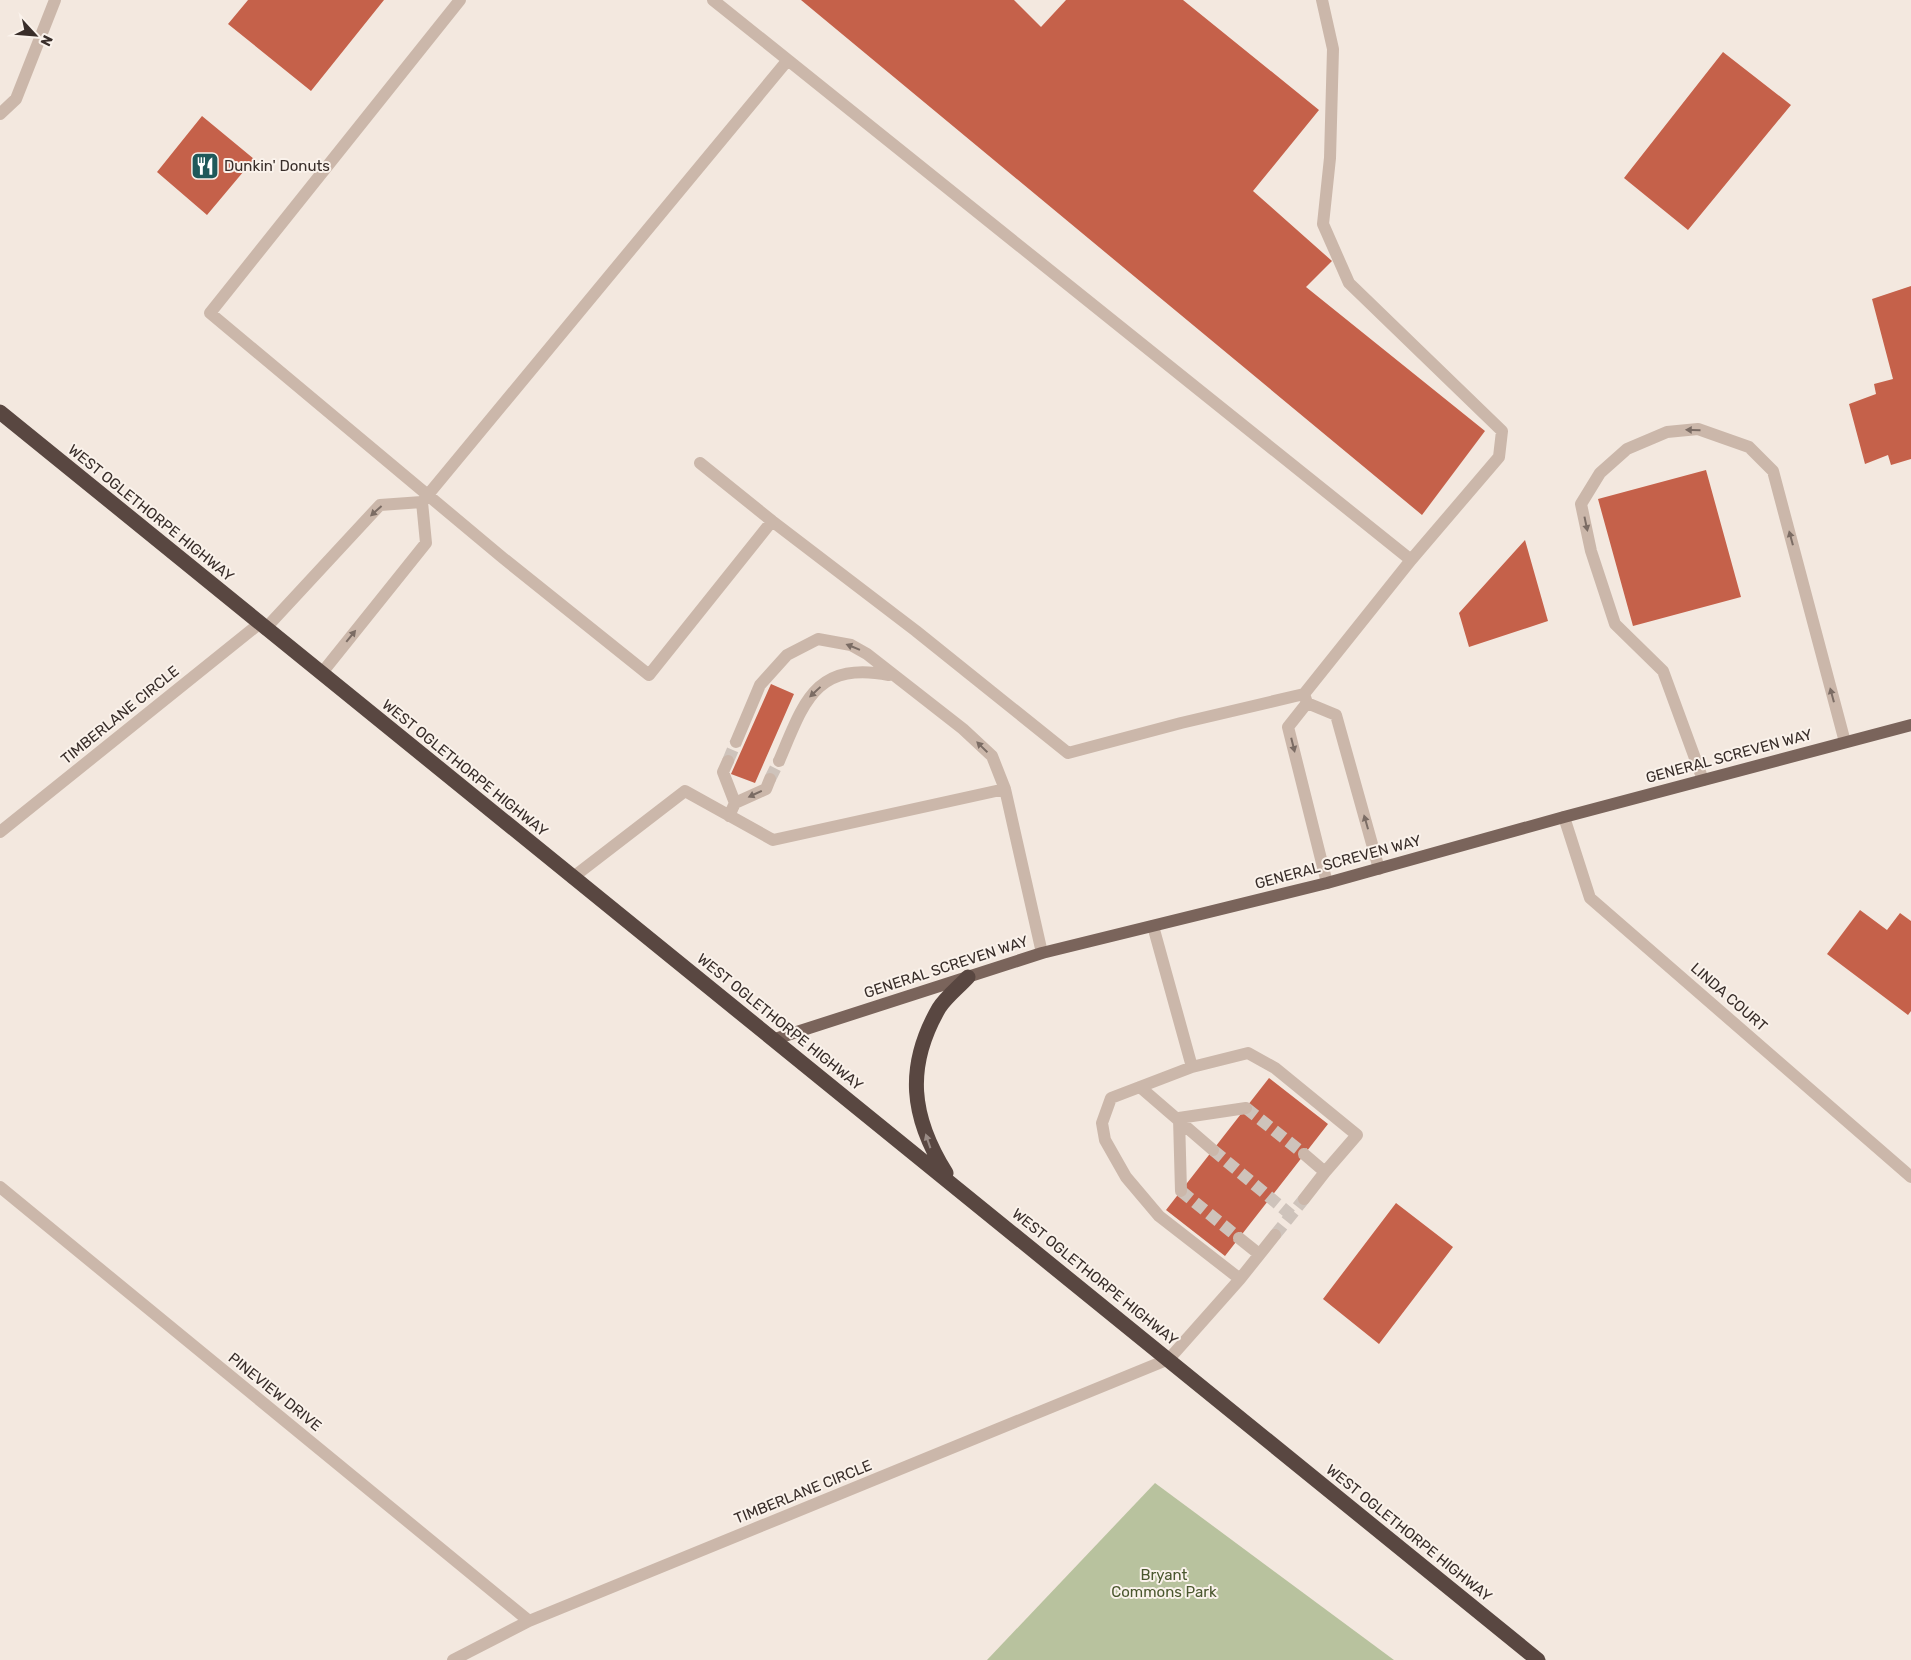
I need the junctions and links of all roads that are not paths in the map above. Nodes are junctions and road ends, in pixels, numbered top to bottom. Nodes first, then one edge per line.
1 (55, 0) edge
2 (460, 0) edge
3 (713, 0) edge
4 (1322, 0) edge
5 (787, 61) junction
6 (0, 114) edge
7 (0, 412) edge
8 (700, 463) dead end
9 (426, 499) junction
10 (772, 521) junction
11 (1411, 560) junction
12 (262, 627) junction
13 (321, 674) junction
14 (892, 675) junction
15 (1306, 699) junction
16 (1911, 725) edge
17 (736, 742) tunnel mouth
18 (1845, 742) junction
19 (728, 761) tunnel mouth
20 (779, 761) tunnel mouth
21 (770, 780) tunnel mouth
22 (1704, 780) junction
23 (1005, 789) junction
24 (736, 803) junction
25 (729, 816) junction
26 (1564, 817) junction
27 (0, 832) edge
28 (1379, 869) junction
29 (572, 878) junction
30 (1327, 883) junction
31 (1153, 926) junction
32 (1042, 954) junction
33 (968, 977) junction
34 (775, 1039) junction
35 (1192, 1067) junction
36 (1140, 1087) junction
37 (1246, 1108) dead end
38 (1179, 1118) junction
39 (1213, 1150) tunnel mouth
40 (1304, 1154) tunnel mouth
41 (1326, 1172) junction
42 (1911, 1177) edge
43 (952, 1183) junction
44 (0, 1187) edge
45 (1181, 1191) dead end
46 (1304, 1199) tunnel mouth
47 (1275, 1235) tunnel mouth
48 (1239, 1238) tunnel mouth
49 (1259, 1254) junction
50 (1240, 1279) junction
51 (1169, 1359) junction
52 (529, 1622) junction
53 (453, 1660) edge
54 (1538, 1660) edge

1 - 6 street
2 - 9 street
3 - 5 street
4 - 11 street
5 - 9 street
5 - 11 street
7 - 12 highway, WEST OGLETHORPE HIGHWAY
8 - 10 street
9 - 10 street
9 -> 12 street, TIMBERLANE CIRCLE
13 -> 9 street
10 - 15 street
11 - 15 street
12 - 13 highway, WEST OGLETHORPE HIGHWAY
12 - 27 street, TIMBERLANE CIRCLE
13 - 29 highway, WEST OGLETHORPE HIGHWAY
14 -> 17 street
14 -> 20 street
23 -> 14 street
28 -> 15 street
15 -> 30 street
16 - 18 main road, GENERAL SCREVEN WAY
18 - 22 main road, GENERAL SCREVEN WAY
18 -> 22 street
19 - 24 street
21 -> 24 street
22 - 26 main road, GENERAL SCREVEN WAY
23 - 25 street
23 - 32 street
24 - 25 street
25 - 29 street
26 - 28 main road, GENERAL SCREVEN WAY
26 - 42 street, LINDA COURT
28 - 30 main road, GENERAL SCREVEN WAY
29 - 34 highway, WEST OGLETHORPE HIGHWAY
30 - 31 main road, GENERAL SCREVEN WAY
31 - 32 main road, GENERAL SCREVEN WAY
31 - 35 street
32 - 33 main road, GENERAL SCREVEN WAY
33 - 34 main road, GENERAL SCREVEN WAY
43 -> 33 highway
34 - 43 highway, WEST OGLETHORPE HIGHWAY
35 - 36 street
35 - 41 street
36 - 38 street
36 - 50 street
37 - 38 street
38 - 39 street
38 - 45 street
40 - 41 street
41 - 46 street
43 - 51 highway, WEST OGLETHORPE HIGHWAY
44 - 52 street, PINEVIEW DRIVE
47 - 49 street
48 - 49 street
49 - 50 street
50 - 51 street
51 - 52 street, TIMBERLANE CIRCLE
51 - 54 highway, WEST OGLETHORPE HIGHWAY
52 - 53 street, TIMBERLANE CIRCLE

